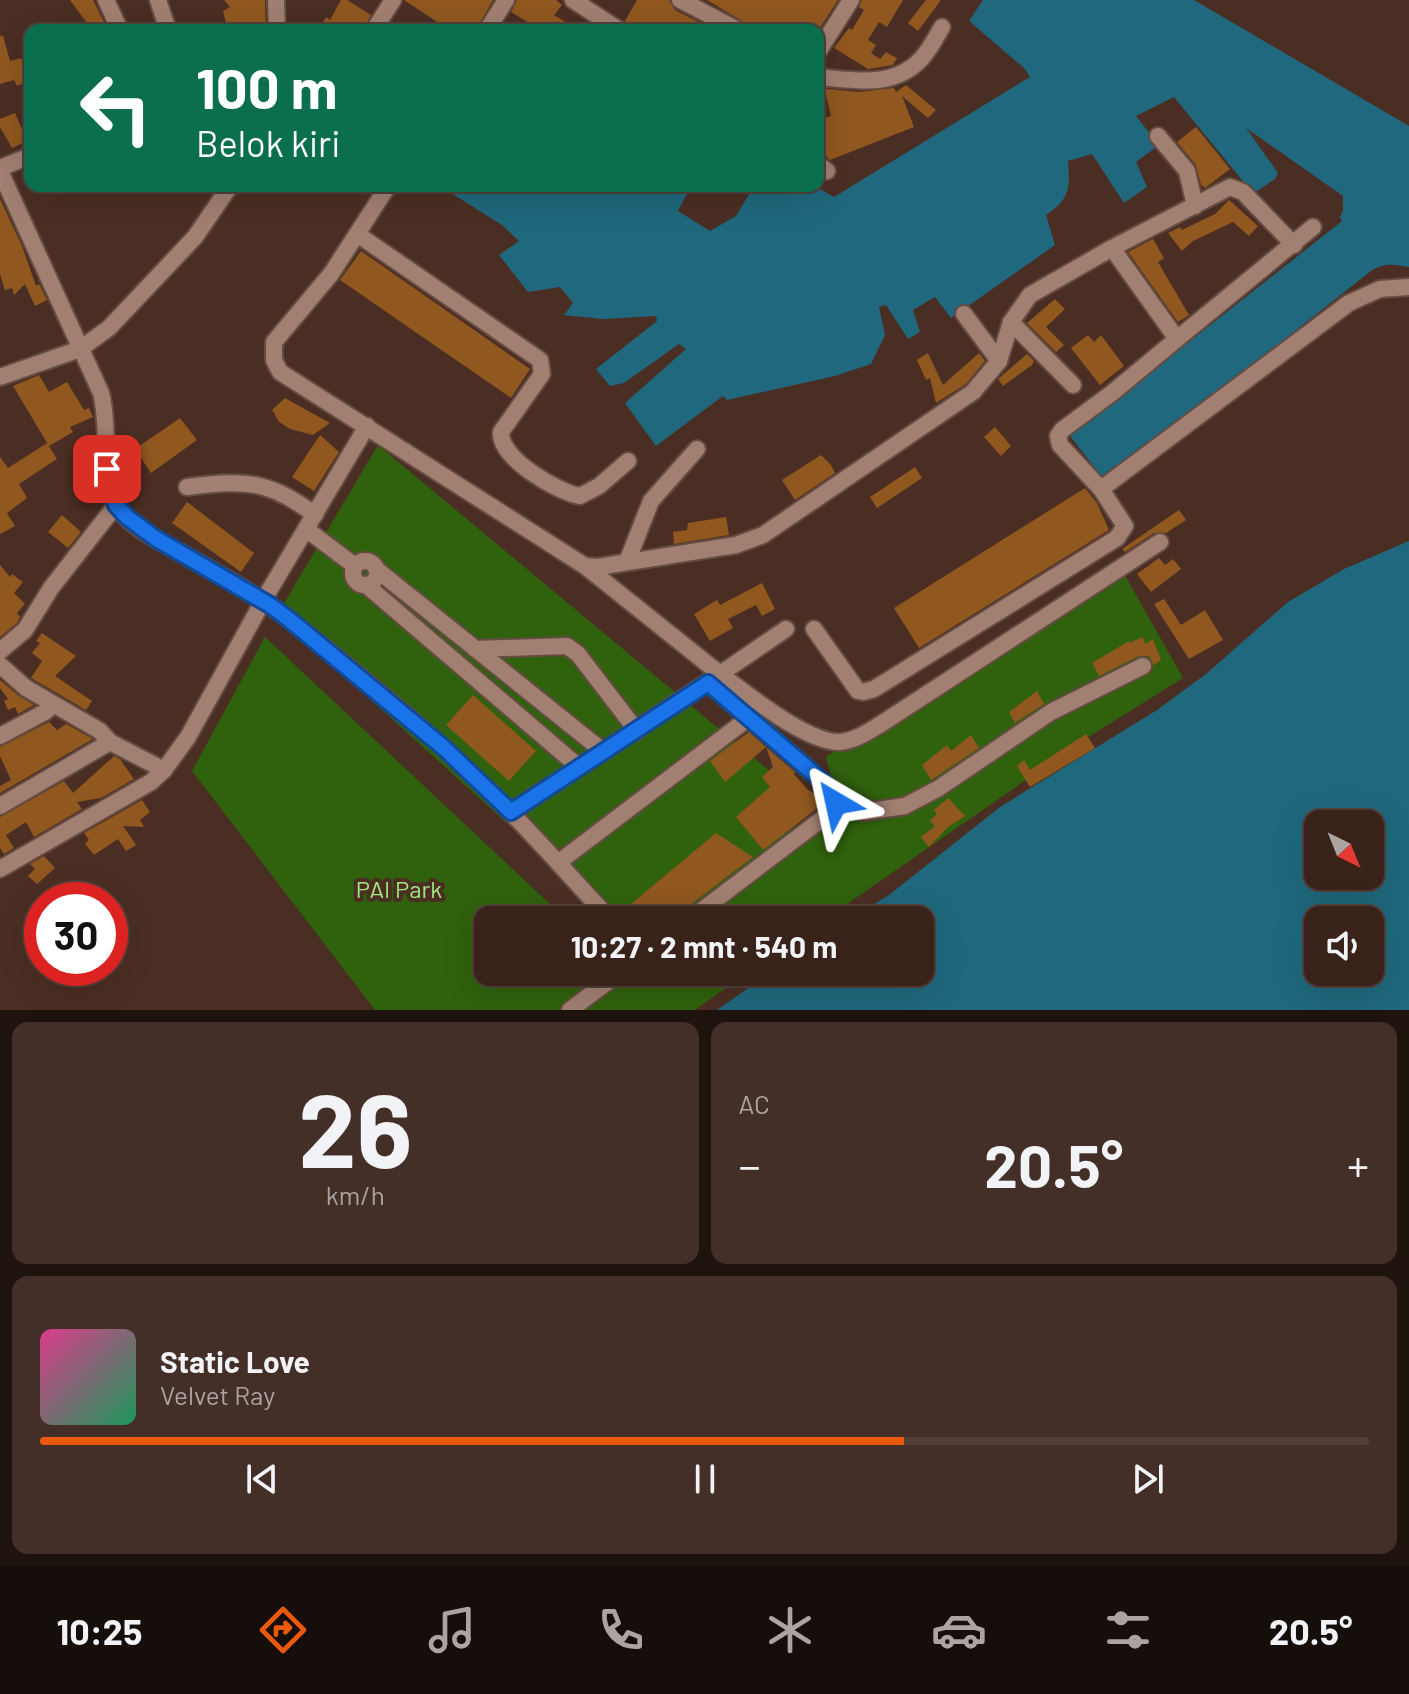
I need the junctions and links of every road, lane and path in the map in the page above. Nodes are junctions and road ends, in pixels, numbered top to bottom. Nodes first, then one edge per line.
1 (106, 0) edge
2 (158, 0) edge
3 (276, 0) edge
4 (393, 0) edge
5 (506, 0) edge
6 (573, 0) edge
7 (680, 0) edge
8 (851, 0) edge
9 (117, 24) edge
10 (166, 24) edge
11 (277, 24) edge
12 (378, 24) edge
13 (491, 24) edge
14 (610, 24) edge
15 (726, 24) edge
16 (942, 27) dead end
17 (824, 43) edge
18 (824, 78) edge
19 (1158, 136) dead end
20 (24, 159) edge
21 (0, 169) edge
22 (226, 192) edge
23 (384, 192) edge
24 (1195, 206) junction
25 (1313, 227) dead end
26 (357, 234) junction
27 (1294, 245) junction
28 (1112, 248) junction
29 (1409, 287) edge
30 (964, 314) dead end
31 (1011, 322) junction
32 (1177, 339) junction
33 (80, 349) junction
34 (999, 361) junction
35 (0, 377) edge
36 (1073, 385) dead end
37 (367, 426) junction
38 (697, 449) dead end
39 (628, 461) dead end
40 (187, 487) dead end
41 (1101, 489) junction
42 (116, 505) junction
43 (311, 522) junction
44 (1160, 542) dead end
45 (627, 562) junction
46 (355, 566) junction
47 (585, 566) junction
48 (376, 569) junction
49 (366, 585) junction
50 (263, 601) junction
51 (786, 629) dead end
52 (814, 629) dead end
53 (461, 636) junction
54 (475, 649) junction
55 (0, 651) edge
56 (446, 655) junction
57 (0, 665) edge
58 (1143, 666) dead end
59 (714, 678) junction
60 (53, 705) junction
61 (750, 717) junction
62 (637, 731) junction
63 (0, 736) edge
64 (110, 742) junction
65 (604, 752) junction
66 (579, 767) junction
67 (164, 770) junction
68 (835, 795) junction
69 (0, 806) edge
70 (511, 812) junction
71 (559, 862) junction
72 (0, 869) edge
73 (598, 906) edge
74 (707, 906) edge
75 (602, 986) edge
76 (570, 1010) edge

1 - 9 street
2 - 10 street
3 - 11 street
4 - 12 street
5 - 13 street
6 - 14 street
7 - 15 street
8 - 17 street
16 - 18 street
19 - 24 street
20 - 21 street
21 - 33 street
22 - 33 street
23 - 26 street
24 - 27 street
24 - 28 street
25 - 27 street
26 - 37 street
26 - 39 street
27 - 32 street
28 - 31 street
28 - 32 street
29 - 41 street
30 - 34 street
31 - 34 street
31 - 36 street
32 - 41 street
33 - 35 street
33 - 42 street
34 - 45 street
37 - 43 street
37 - 47 street
38 - 45 street
40 - 43 street
41 - 52 street
42 - 50 street
42 - 55 street
43 - 46 street
43 - 50 street
44 - 59 street
45 - 47 street
46 - 48 street
46 - 49 street
47 - 59 street
48 - 49 street
48 - 53 street
49 - 56 street
50 - 67 street
50 - 70 street
51 - 59 street
53 - 54 street
53 - 56 street
54 - 62 street
54 - 65 street
56 - 66 street
57 - 60 street
58 - 68 street
59 - 61 street
59 - 62 street
60 - 63 street
60 - 64 street
61 - 68 street
61 - 71 street
62 - 65 street
64 - 67 street
64 - 69 street
65 - 66 street
66 - 70 street
67 - 72 street
68 - 74 street
70 - 71 street
71 - 73 street
75 - 76 street

